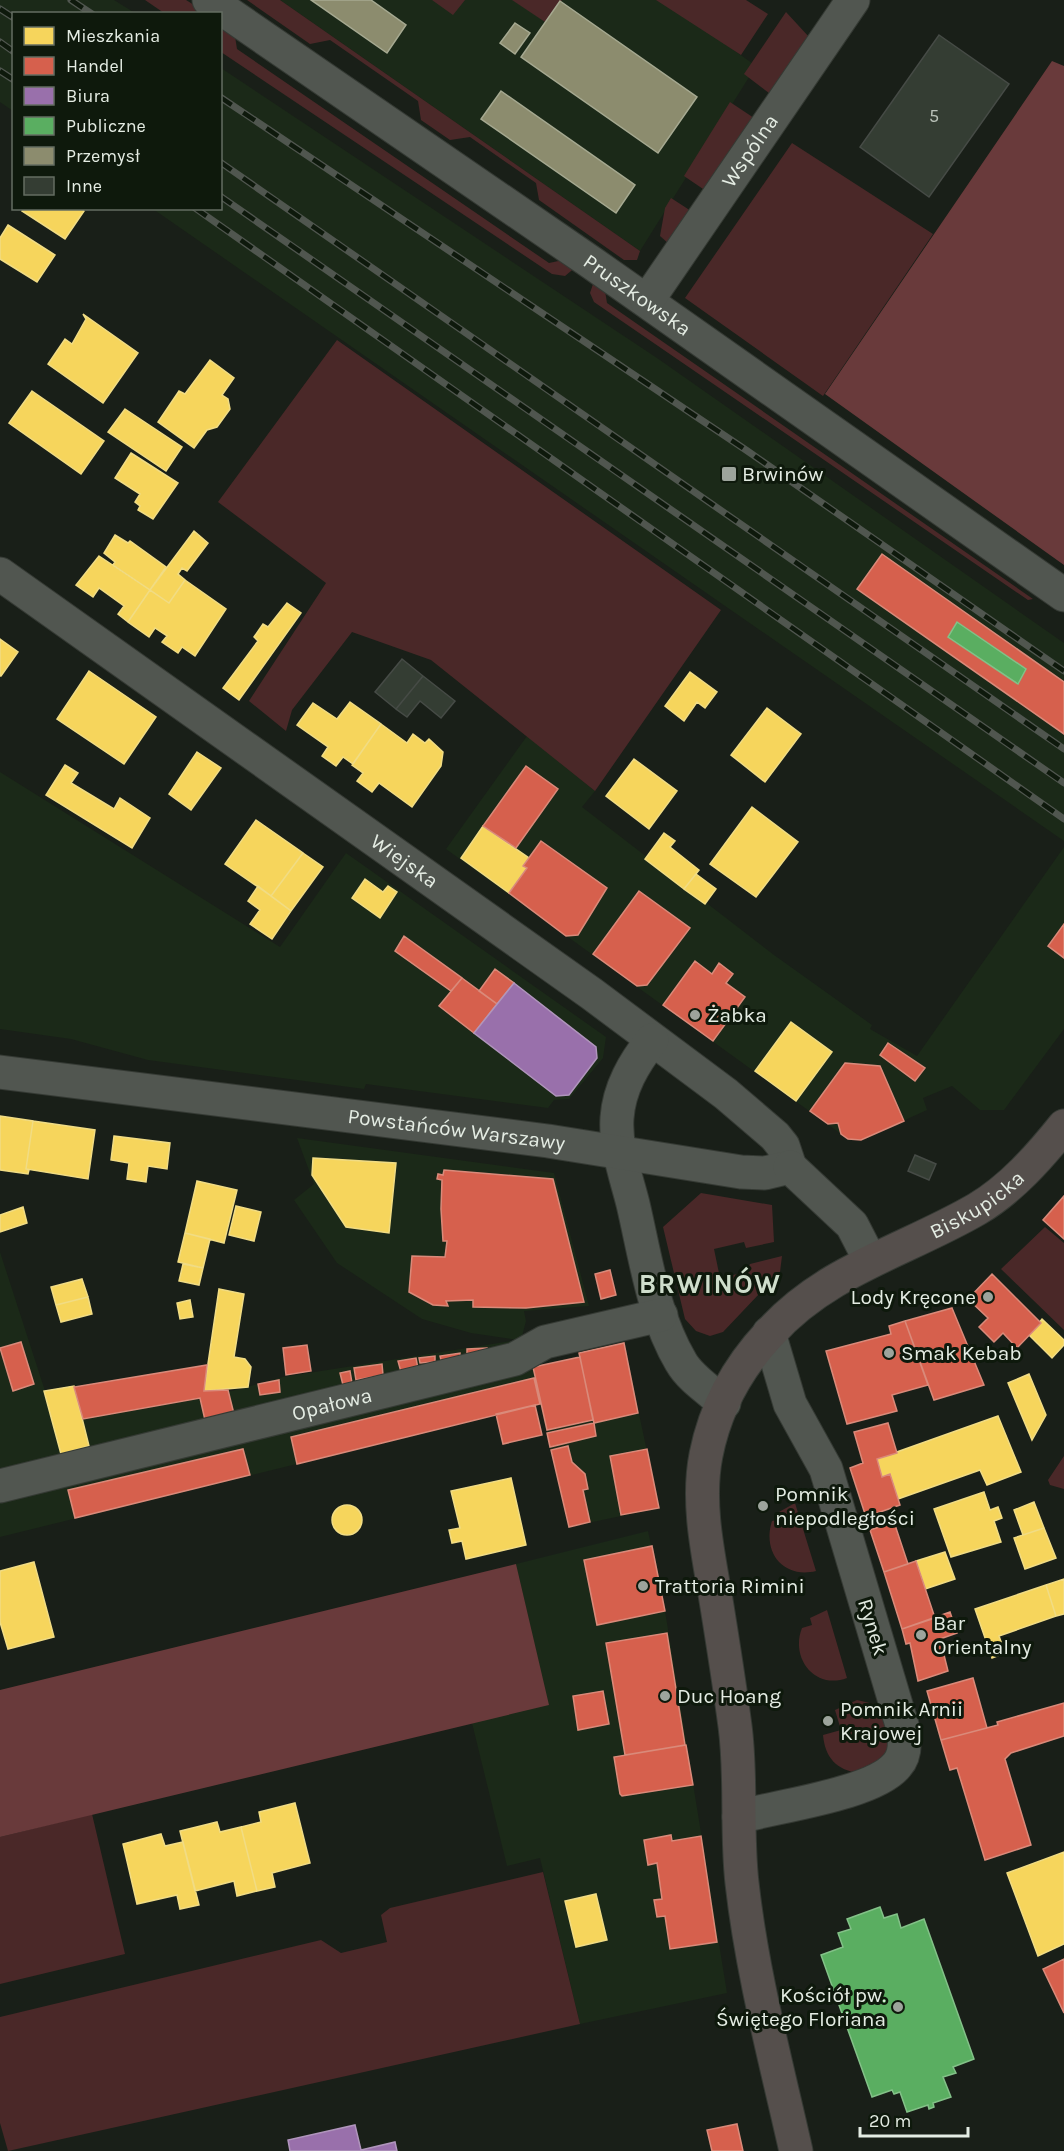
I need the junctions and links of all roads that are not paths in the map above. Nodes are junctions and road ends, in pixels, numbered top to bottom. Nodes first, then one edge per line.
1 (209, 0) edge
2 (853, 0) edge
3 (647, 301) junction
4 (0, 574) edge
5 (1064, 595) edge
6 (652, 1040) junction
7 (0, 1072) edge
8 (1064, 1125) edge
9 (620, 1152) junction
10 (790, 1167) junction
11 (870, 1260) junction
12 (661, 1315) junction
13 (769, 1333) junction
14 (724, 1402) junction
15 (0, 1486) edge
16 (739, 1817) junction
17 (796, 2151) edge

1 - 3 street, Pruszkowska
2 - 3 street, Wspólna
3 - 5 street, Pruszkowska
4 - 6 street, Wiejska
6 - 9 street
6 - 10 street, Wiejska
7 - 9 street, Powstańców Warszawy
8 - 11 main road, Biskupicka
9 - 10 street, Powstańców Warszawy
9 - 12 street
10 - 11 street
11 - 13 main road
12 - 14 street
12 - 15 street, Opałowa
13 - 14 main road
13 - 16 street, Rynek
14 - 16 main road
16 - 17 main road

